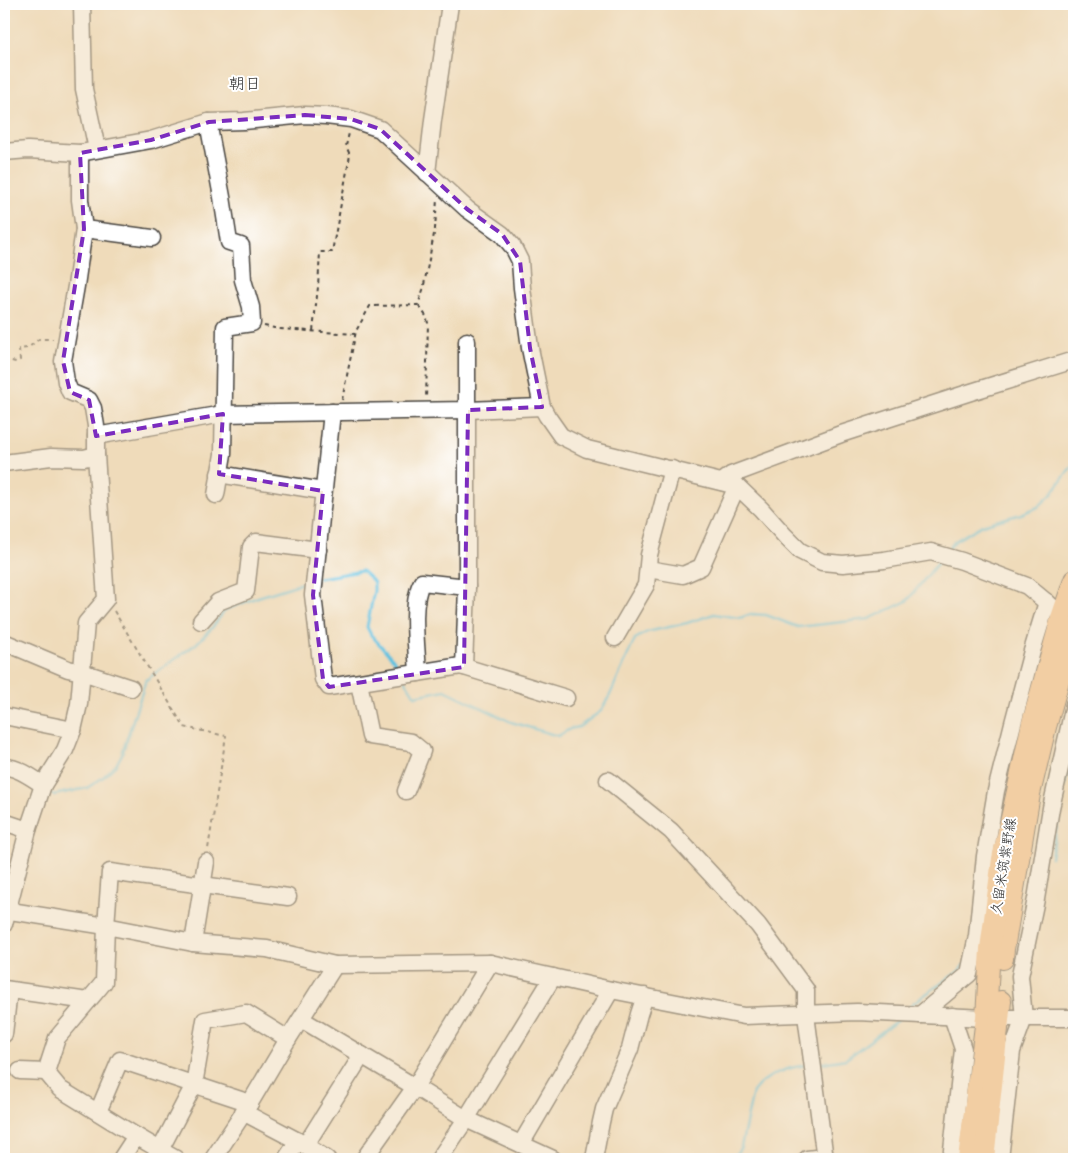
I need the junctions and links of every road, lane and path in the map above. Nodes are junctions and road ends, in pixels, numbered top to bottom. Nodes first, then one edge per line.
1 (82, 4) edge
2 (450, 4) edge
3 (351, 119) junction
4 (208, 122) junction
5 (97, 149) junction
6 (4, 152) edge
7 (80, 153) junction
8 (427, 173) junction
9 (440, 184) junction
10 (84, 230) junction
11 (152, 238) dead end
12 (418, 306) junction
13 (252, 323) junction
14 (314, 331) junction
15 (355, 334) junction
16 (67, 339) junction
17 (468, 341) dead end
18 (4, 359) edge
19 (1074, 360) edge
20 (542, 407) junction
21 (468, 410) junction
22 (425, 411) junction
23 (336, 412) junction
24 (223, 414) junction
25 (96, 436) junction
26 (96, 455) junction
27 (4, 463) edge
28 (672, 470) junction
29 (219, 474) junction
30 (730, 484) junction
31 (324, 491) junction
32 (216, 495) dead end
33 (318, 550) junction
34 (648, 569) junction
35 (1074, 580) edge
36 (467, 587) junction
37 (106, 599) junction
38 (201, 622) dead end
39 (1065, 628) edge
40 (615, 638) dead end
41 (4, 642) edge
42 (464, 667) junction
43 (82, 672) junction
44 (418, 673) junction
45 (359, 683) junction
46 (131, 688) dead end
47 (566, 698) dead end
48 (1074, 705) edge
49 (4, 716) edge
50 (73, 730) junction
51 (4, 767) edge
52 (608, 780) dead end
53 (42, 785) junction
54 (406, 791) dead end
55 (4, 822) edge
56 (28, 830) junction
57 (206, 862) joint
58 (202, 885) junction
59 (288, 897) dead end
60 (5, 915) edge
61 (106, 926) junction
62 (193, 943) junction
63 (490, 963) junction
64 (335, 965) junction
65 (553, 977) junction
66 (7, 989) edge
67 (611, 990) junction
68 (645, 996) junction
69 (88, 1001) junction
70 (806, 1014) junction
71 (920, 1015) junction
72 (952, 1016) junction
73 (993, 1018) junction
74 (1024, 1018) junction
75 (1074, 1018) edge
76 (300, 1019) junction
77 (4, 1034) edge
78 (288, 1039) junction
79 (362, 1055) junction
80 (20, 1071) dead end
81 (46, 1072) junction
82 (194, 1085) junction
83 (416, 1087) junction
84 (246, 1107) junction
85 (98, 1112) junction
86 (466, 1119) junction
87 (136, 1136) junction
88 (301, 1144) junction
89 (521, 1144) junction
90 (160, 1150) junction
91 (824, 1158) edge
92 (121, 1159) edge
93 (176, 1159) edge
94 (213, 1159) edge
95 (286, 1159) edge
96 (327, 1159) edge
97 (364, 1159) edge
98 (439, 1159) edge
99 (553, 1159) edge
100 (594, 1159) edge
101 (807, 1159) edge
102 (951, 1159) edge
103 (968, 1159) edge
104 (984, 1159) edge
105 (1000, 1159) edge

1 - 5 street
2 - 8 street
3 - 4 street
3 - 8 street
3 - 14 path
4 - 5 street
4 - 13 street
5 - 7 street
6 - 7 street
7 - 10 street
8 - 9 street
9 - 12 path
9 - 20 street
10 - 11 street
10 - 16 street
12 - 15 path
12 - 22 path
13 - 14 path
13 - 24 street
14 - 15 path
15 - 23 path
16 - 18 path
16 - 25 street
17 - 21 street
19 - 30 street
20 - 21 street
20 - 28 street
21 - 22 street
21 - 36 street
22 - 23 street
23 - 24 street
23 - 31 street
24 - 25 street
24 - 29 street
25 - 26 street
26 - 27 street
26 - 37 street
28 - 30 street
28 - 34 street
29 - 31 street
29 - 32 street
30 - 34 street
30 - 39 street
31 - 33 street
33 - 38 street
33 - 45 street
34 - 40 street
35 - 39 main road, 久留米筑紫野線
36 - 42 street
36 - 44 street
37 - 43 street
37 - 57 path
39 - 71 street
39 - 73 main road, 久留米筑紫野線
39 - 73 main road, 久留米筑紫野線
41 - 43 street
42 - 44 street
42 - 47 street
43 - 46 street
43 - 50 street
44 - 45 street
45 - 54 street
48 - 74 street
49 - 50 street
50 - 53 street
51 - 53 street
52 - 70 street
53 - 56 street
55 - 56 street
56 - 60 street
57 - 58 street
58 - 59 street
58 - 61 street
58 - 62 street
60 - 61 street
61 - 62 street
61 - 69 street
62 - 64 street
63 - 64 street
63 - 65 street
63 - 83 street
64 - 76 street
65 - 67 street
65 - 86 street
66 - 69 street
66 - 77 street
67 - 68 street
67 - 89 street
68 - 70 street
68 - 100 street
69 - 81 street
70 - 71 street
70 - 91 street
71 - 72 street
72 - 73 street
72 - 102 street
73 - 74 street
73 - 103 main road, 久留米筑紫野線
73 - 104 main road, 久留米筑紫野線
74 - 75 street
74 - 105 street
76 - 78 street
76 - 79 street
78 - 82 street
78 - 84 street
79 - 83 street
79 - 88 street
80 - 81 street
81 - 85 street
82 - 84 street
82 - 85 street
82 - 90 street
83 - 86 street
83 - 97 street
84 - 88 street
84 - 94 street
85 - 87 street
86 - 89 street
86 - 98 street
87 - 90 street
87 - 92 street
88 - 95 street
88 - 96 street
89 - 99 street
90 - 93 street
91 - 101 street

